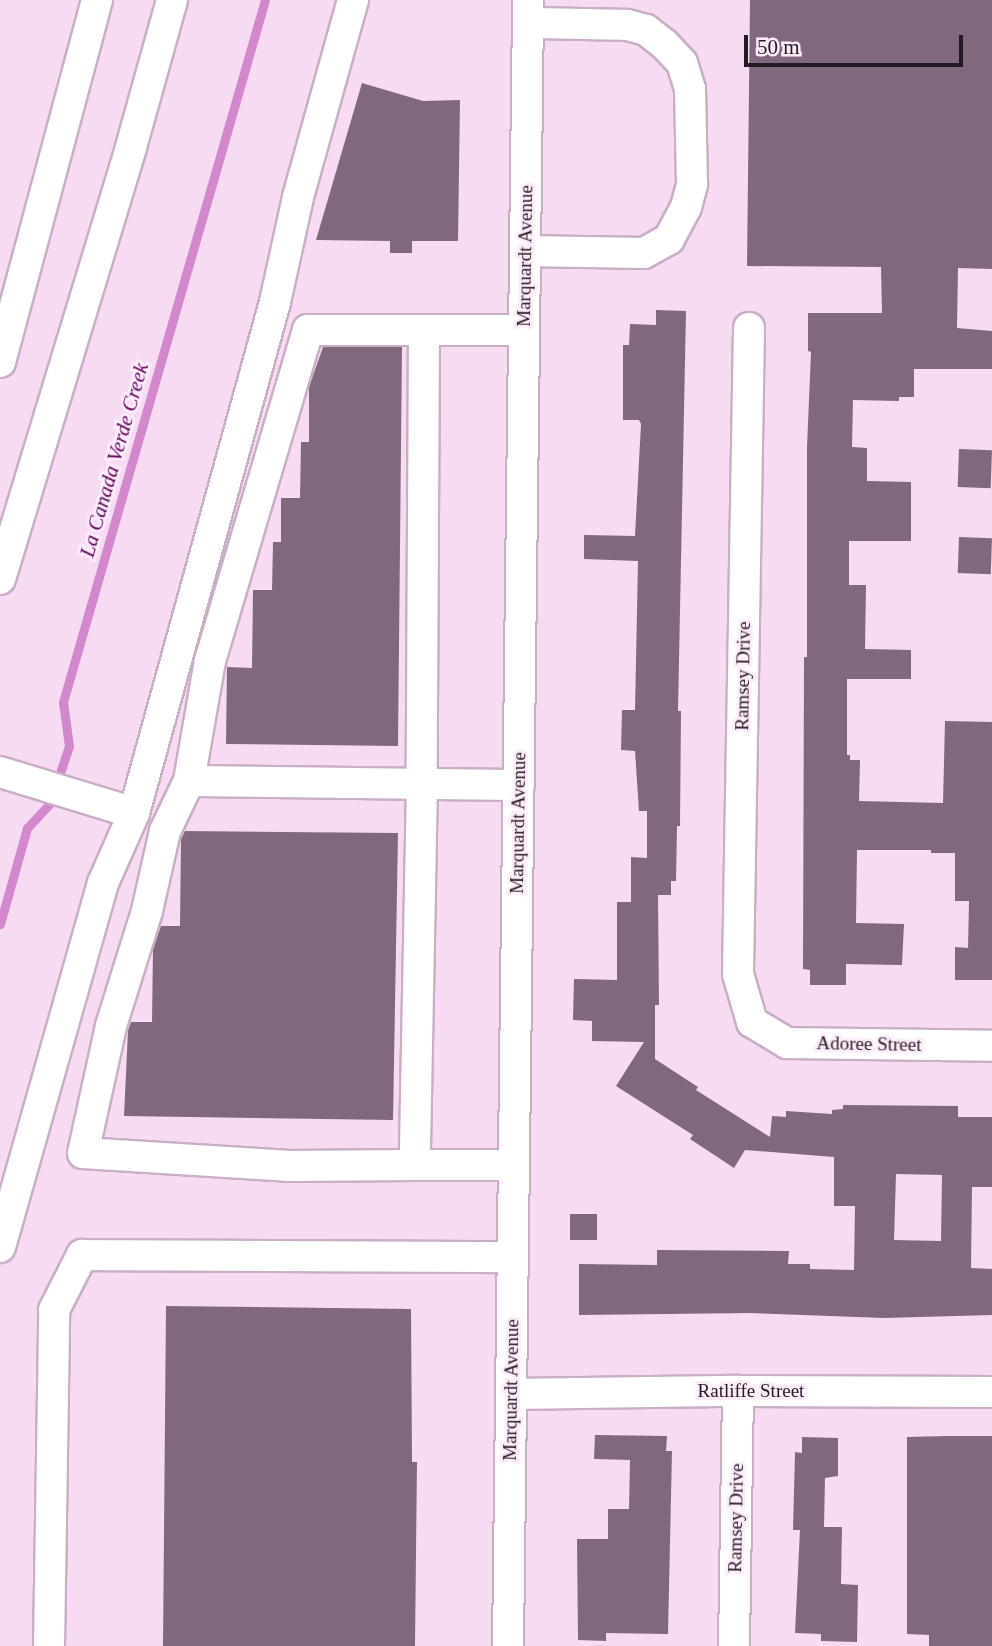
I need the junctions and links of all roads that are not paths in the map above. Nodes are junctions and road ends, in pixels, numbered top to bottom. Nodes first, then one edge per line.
1 (97, 0) edge
2 (172, 0) edge
3 (353, 0) edge
4 (528, 12) edge
5 (525, 251) junction
6 (749, 328) dead end
7 (424, 330) junction
8 (524, 330) junction
9 (0, 362) edge
10 (0, 579) edge
11 (0, 772) edge
12 (188, 781) junction
13 (422, 784) junction
14 (519, 785) junction
15 (134, 813) junction
16 (752, 1022) joint
17 (992, 1046) edge
18 (415, 1165) junction
19 (513, 1165) junction
20 (0, 1247) edge
21 (512, 1257) junction
22 (738, 1391) junction
23 (992, 1392) edge
24 (511, 1394) junction
25 (49, 1646) edge
26 (508, 1646) edge
27 (734, 1646) edge

1 - 9 street
2 - 10 street
3 - 15 street
4 - 5 street, Marquardt Avenue
4 - 5 street
5 - 8 street, Marquardt Avenue
6 - 16 street, Ramsey Drive
7 - 8 street
7 - 12 street
7 - 13 street
8 - 14 street, Marquardt Avenue
11 - 15 street
12 - 13 street
12 - 18 street
13 - 14 street
13 - 18 street
14 - 19 street, Marquardt Avenue
15 - 20 street
16 - 17 street, Adoree Street
18 - 19 street
19 - 21 street, Marquardt Avenue
21 - 24 street, Marquardt Avenue
21 - 25 street
22 - 23 street, Ratliffe Street
22 - 24 street, Ratliffe Street
22 - 27 street, Ramsey Drive
24 - 26 street, Marquardt Avenue

